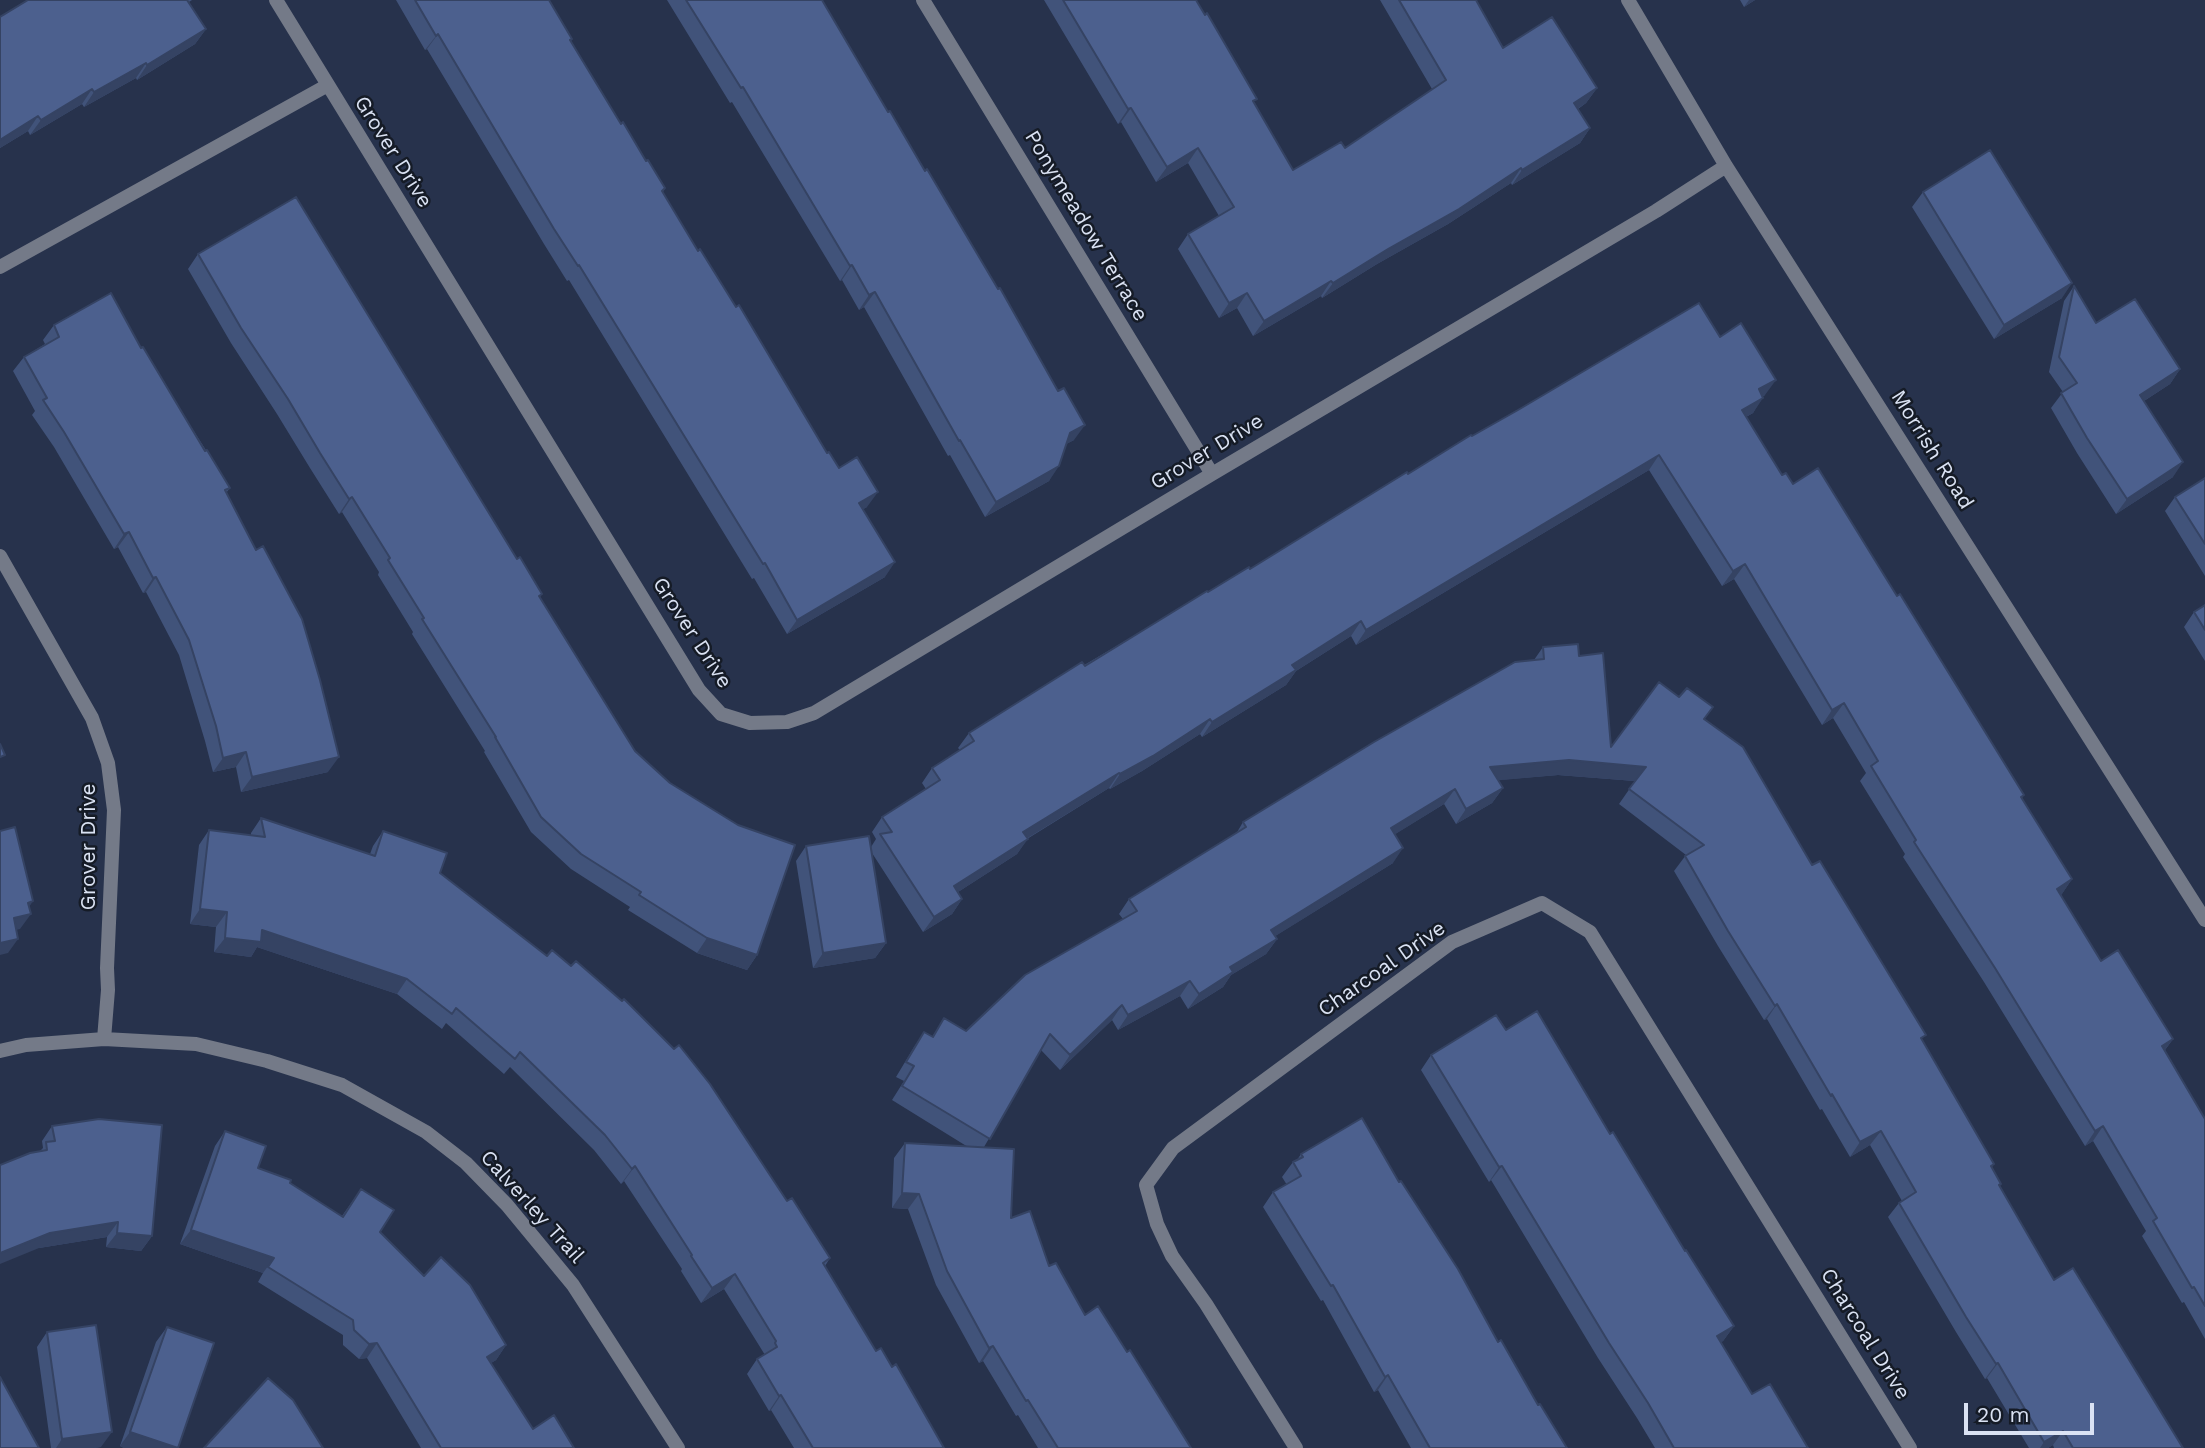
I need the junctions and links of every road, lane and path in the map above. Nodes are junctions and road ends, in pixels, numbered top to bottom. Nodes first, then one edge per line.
1 (276, 0) edge
2 (923, 0) edge
3 (1628, 0) edge
4 (328, 85) junction
5 (1726, 166) junction
6 (0, 267) edge
7 (1212, 474) junction
8 (0, 556) edge
9 (2205, 920) edge
10 (104, 1038) junction
11 (0, 1051) edge
12 (678, 1448) edge
13 (1296, 1448) edge
14 (1910, 1448) edge

1 - 4 street
2 - 7 street, Ponymeadow Terrace
3 - 5 street, Morrish Road
4 - 6 street, Grover Drive
4 - 7 street, Grover Drive
5 - 7 street, Grover Drive
5 - 9 street, Morrish Road
8 - 10 street, Grover Drive
10 - 11 street, Calverley Trail
10 - 12 street, Calverley Trail
13 - 14 street, Charcoal Drive

